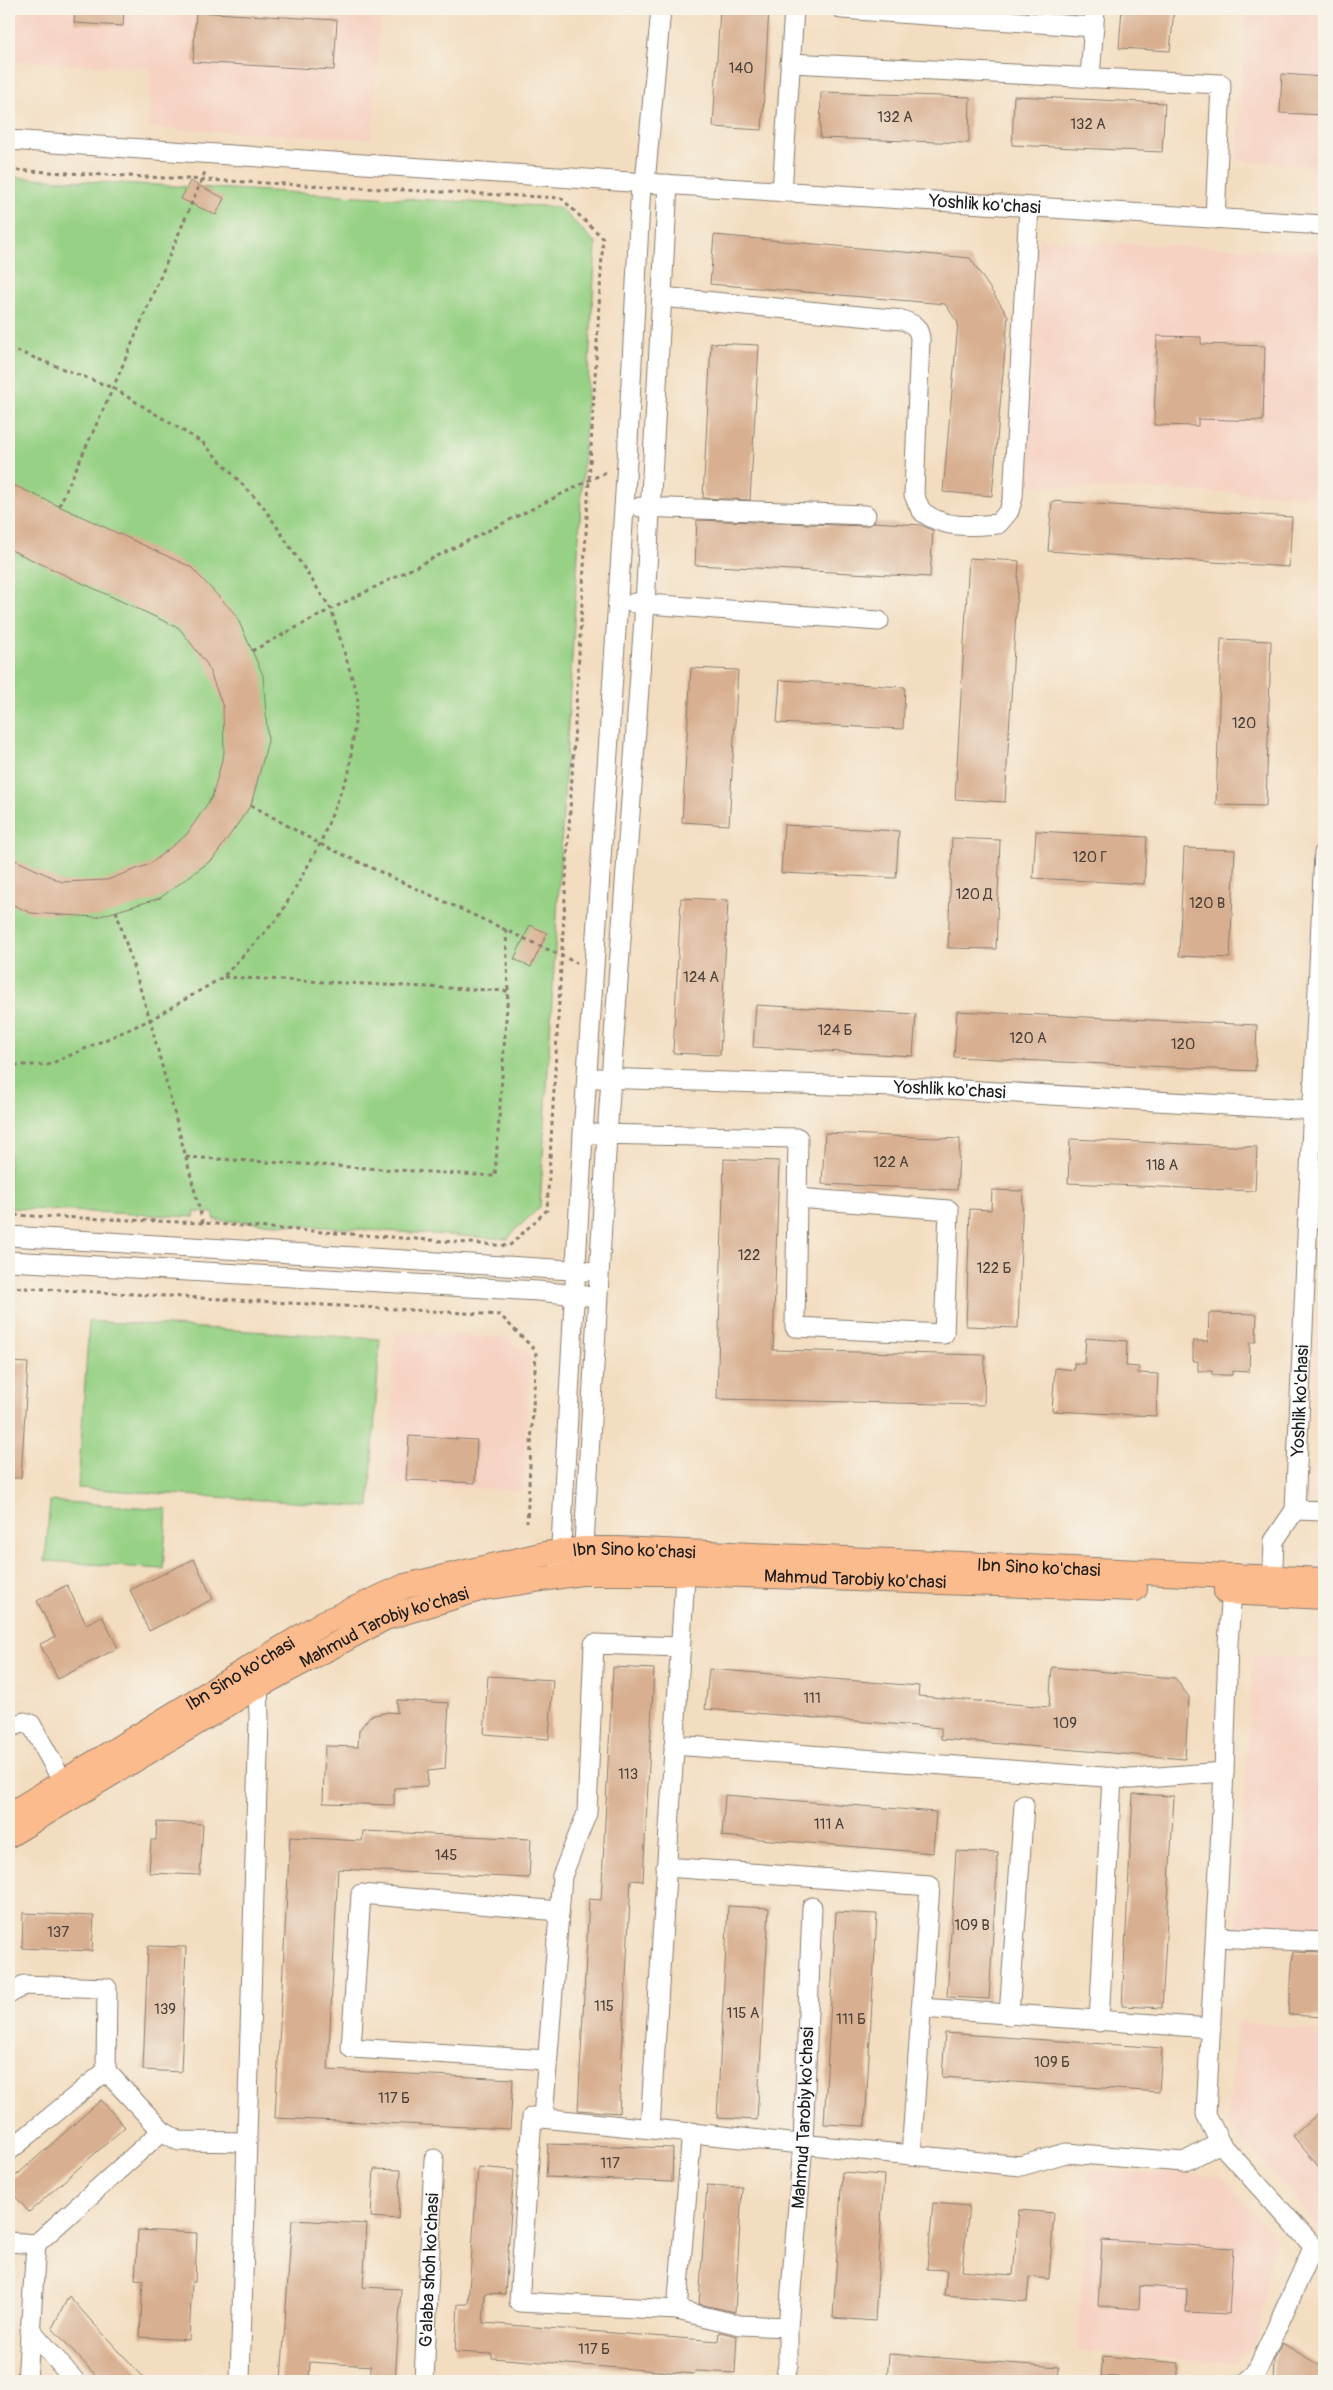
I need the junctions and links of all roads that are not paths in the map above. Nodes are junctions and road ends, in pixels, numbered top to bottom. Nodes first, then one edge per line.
1 (661, 9) edge
2 (794, 9) edge
3 (842, 9) edge
4 (1094, 18) edge
5 (790, 63) junction
6 (1090, 78) junction
7 (9, 140) edge
8 (643, 183) junction
9 (668, 184) junction
10 (782, 192) junction
11 (1029, 207) junction
12 (1215, 219) junction
13 (1324, 225) edge
14 (662, 298) junction
15 (624, 506) junction
16 (650, 508) junction
17 (866, 515) dead end
18 (618, 602) junction
19 (645, 604) junction
20 (879, 621) dead end
21 (1324, 854) edge
22 (1319, 1068) edge
23 (587, 1078) junction
24 (610, 1078) junction
25 (1313, 1110) junction
26 (583, 1134) junction
27 (607, 1134) junction
28 (797, 1198) junction
29 (9, 1236) edge
30 (205, 1248) junction
31 (9, 1261) edge
32 (575, 1270) junction
33 (598, 1272) junction
34 (204, 1273) junction
35 (574, 1295) junction
36 (597, 1298) junction
37 (1295, 1510) junction
38 (1324, 1511) edge
39 (572, 1550) junction
40 (685, 1562) junction
41 (571, 1574) junction
42 (1324, 1580) edge
43 (1233, 1585) junction
44 (1272, 1586) junction
45 (1324, 1597) edge
46 (680, 1646) junction
47 (253, 1677) junction
48 (9, 1728) edge
49 (674, 1745) junction
50 (1224, 1772) junction
51 (1112, 1778) junction
52 (63, 1782) junction
53 (1024, 1805) dead end
54 (9, 1815) edge
55 (9, 1835) edge
56 (666, 1867) junction
57 (812, 1907) dead end
58 (559, 1911) junction
59 (1216, 1937) junction
60 (1324, 1942) edge
61 (9, 1994) edge
62 (922, 2008) junction
63 (1009, 2015) junction
64 (1099, 2022) junction
65 (1211, 2028) junction
66 (547, 2060) junction
67 (106, 2071) junction
68 (538, 2117) junction
69 (650, 2128) junction
70 (162, 2131) junction
71 (692, 2132) junction
72 (247, 2142) junction
73 (1220, 2143) junction
74 (802, 2144) junction
75 (9, 2151) edge
76 (911, 2155) junction
77 (434, 2159) dead end
78 (9, 2242) edge
79 (36, 2244) junction
80 (1319, 2252) edge
81 (677, 2310) junction
82 (788, 2327) junction
83 (30, 2329) junction
84 (1253, 2379) edge
85 (27, 2381) edge
86 (75, 2381) edge
87 (240, 2381) edge
88 (424, 2381) edge
89 (785, 2381) edge

1 - 8 street
2 - 5 street
3 - 4 street
4 - 6 street
5 - 6 street
5 - 10 street
6 - 12 street
7 - 8 street, Yoshlik ko'chasi
8 - 9 street, Yoshlik ko'chasi
8 - 15 street
9 - 10 street, Yoshlik ko'chasi
9 - 14 street
10 - 11 street, Yoshlik ko'chasi
11 - 12 street, Yoshlik ko'chasi
11 - 14 street
12 - 13 street, Yoshlik ko'chasi
14 - 16 street
15 - 16 street
15 - 18 street
16 - 17 street
16 - 19 street
18 - 19 street
18 - 23 street
19 - 20 street
19 - 24 street
21 - 22 street, Yoshlik ko'chasi
22 - 25 street, Yoshlik ko'chasi
23 - 24 street, Yoshlik ko'chasi
23 - 26 street
24 - 25 street, Yoshlik ko'chasi
24 - 27 street
25 - 37 street, Yoshlik ko'chasi
26 - 27 street
26 - 32 street
27 - 28 street
27 - 33 street
28 - 28 street
29 - 30 street
30 - 32 street
30 - 34 street
31 - 34 street
32 - 33 street
32 - 35 street
33 - 36 street
34 - 35 street
35 - 36 street
35 - 39 street
36 - 39 street
37 - 38 street
37 - 44 street
39 - 40 main road, Ibn Sino ko'chasi
39 - 41 street
39 - 47 main road, Ibn Sino ko'chasi
40 - 41 main road, Mahmud Tarobiy ko'chasi
40 - 43 main road, Mahmud Tarobiy ko'chasi
40 - 46 street
41 - 47 main road, Mahmud Tarobiy ko'chasi
42 - 44 main road
43 - 44 main road, Mahmud Tarobiy ko'chasi
43 - 50 street
44 - 45 main road, Mahmud Tarobiy ko'chasi
46 - 49 street
46 - 58 street
47 - 52 main road, Ibn Sino ko'chasi
47 - 55 main road, Mahmud Tarobiy ko'chasi
47 - 72 street
48 - 52 street
49 - 51 street
49 - 56 street
50 - 51 street
50 - 59 street
51 - 64 street
52 - 54 main road, Ibn Sino ko'chasi
53 - 63 street
56 - 62 street
56 - 69 street
57 - 74 street, Mahmud Tarobiy ko'chasi
58 - 66 street
58 - 66 street
59 - 60 street
59 - 65 street
61 - 67 street
62 - 63 street
62 - 76 street
63 - 64 street
64 - 65 street
65 - 73 street
66 - 68 street
67 - 70 street
67 - 75 street
68 - 69 street
68 - 81 street
69 - 71 street
70 - 72 street
70 - 79 street
71 - 74 street
71 - 81 street
72 - 87 street
73 - 76 street
73 - 80 street
74 - 76 street
74 - 82 street, Mahmud Tarobiy ko'chasi
77 - 88 street, G'alaba shoh ko'chasi
78 - 79 street
79 - 83 street
80 - 84 street
81 - 82 street
82 - 89 street, Mahmud Tarobiy ko'chasi
83 - 85 street
83 - 86 street

